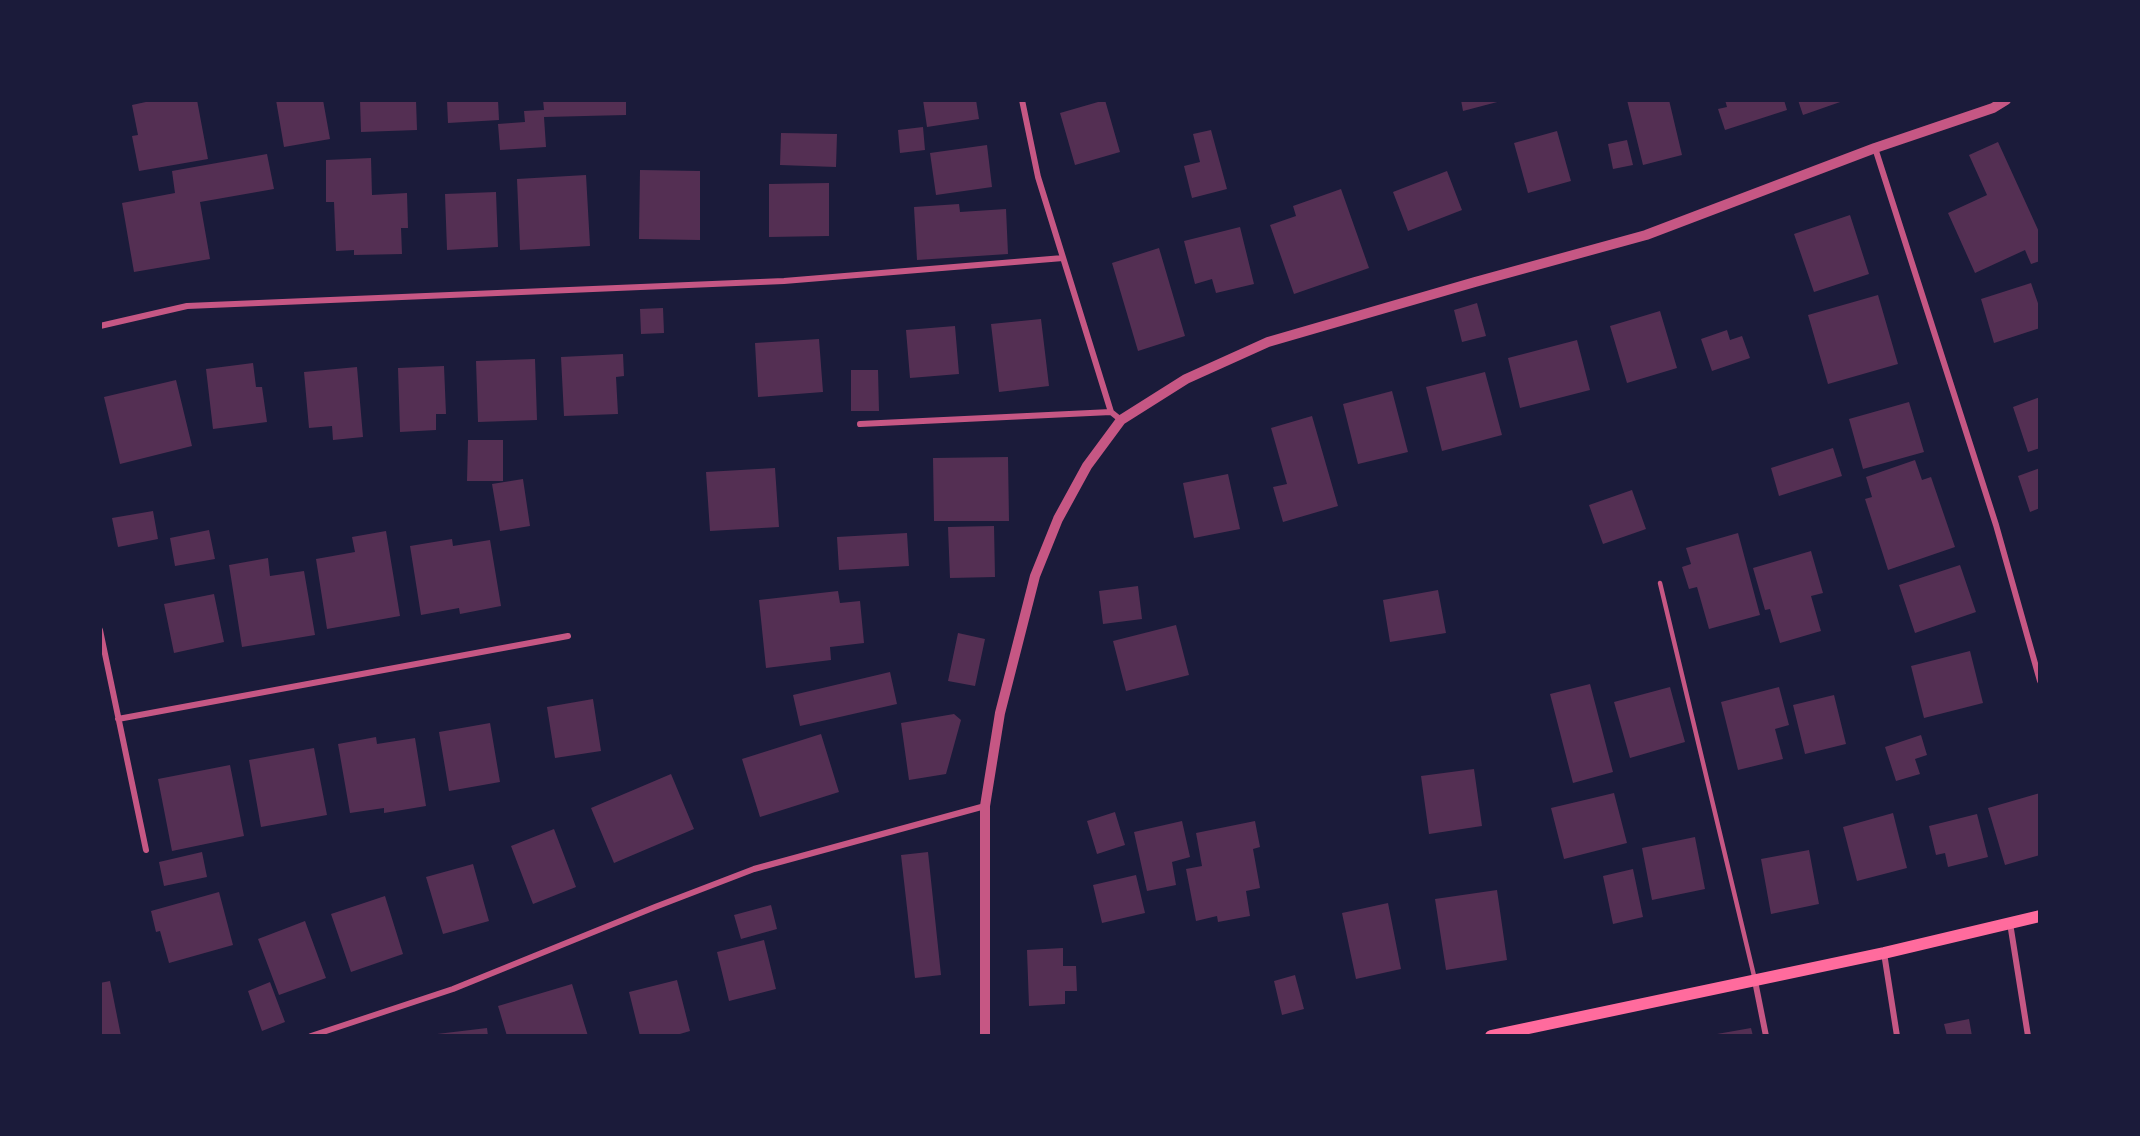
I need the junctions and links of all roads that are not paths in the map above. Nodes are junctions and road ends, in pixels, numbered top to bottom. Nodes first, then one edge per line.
1 (1022, 100) edge
2 (2006, 100) edge
3 (1875, 148) junction
4 (1063, 258) junction
5 (100, 326) edge
6 (1112, 412) junction
7 (1121, 420) junction
8 (860, 424) dead end
9 (1660, 583) dead end
10 (100, 630) edge
11 (568, 636) dead end
12 (2040, 681) edge
13 (118, 719) junction
14 (986, 806) junction
15 (146, 850) dead end
16 (2040, 916) edge
17 (2010, 923) junction
18 (1884, 952) junction
19 (1755, 980) junction
20 (311, 1035) edge
21 (985, 1035) edge
22 (1491, 1035) edge
23 (1766, 1035) edge
24 (1897, 1035) edge
25 (2028, 1035) edge

1 - 4 street
2 - 3 street
3 - 7 street
3 - 12 street
4 - 5 street
4 - 6 street
6 - 7 street
6 - 8 street
7 - 14 street
9 - 19 lane
10 - 13 street
11 - 13 street
13 - 15 street
14 - 20 street
14 - 21 street
16 - 17 main road
17 - 18 main road
17 - 25 street
18 - 19 main road
18 - 24 street
19 - 22 main road
19 - 23 street

